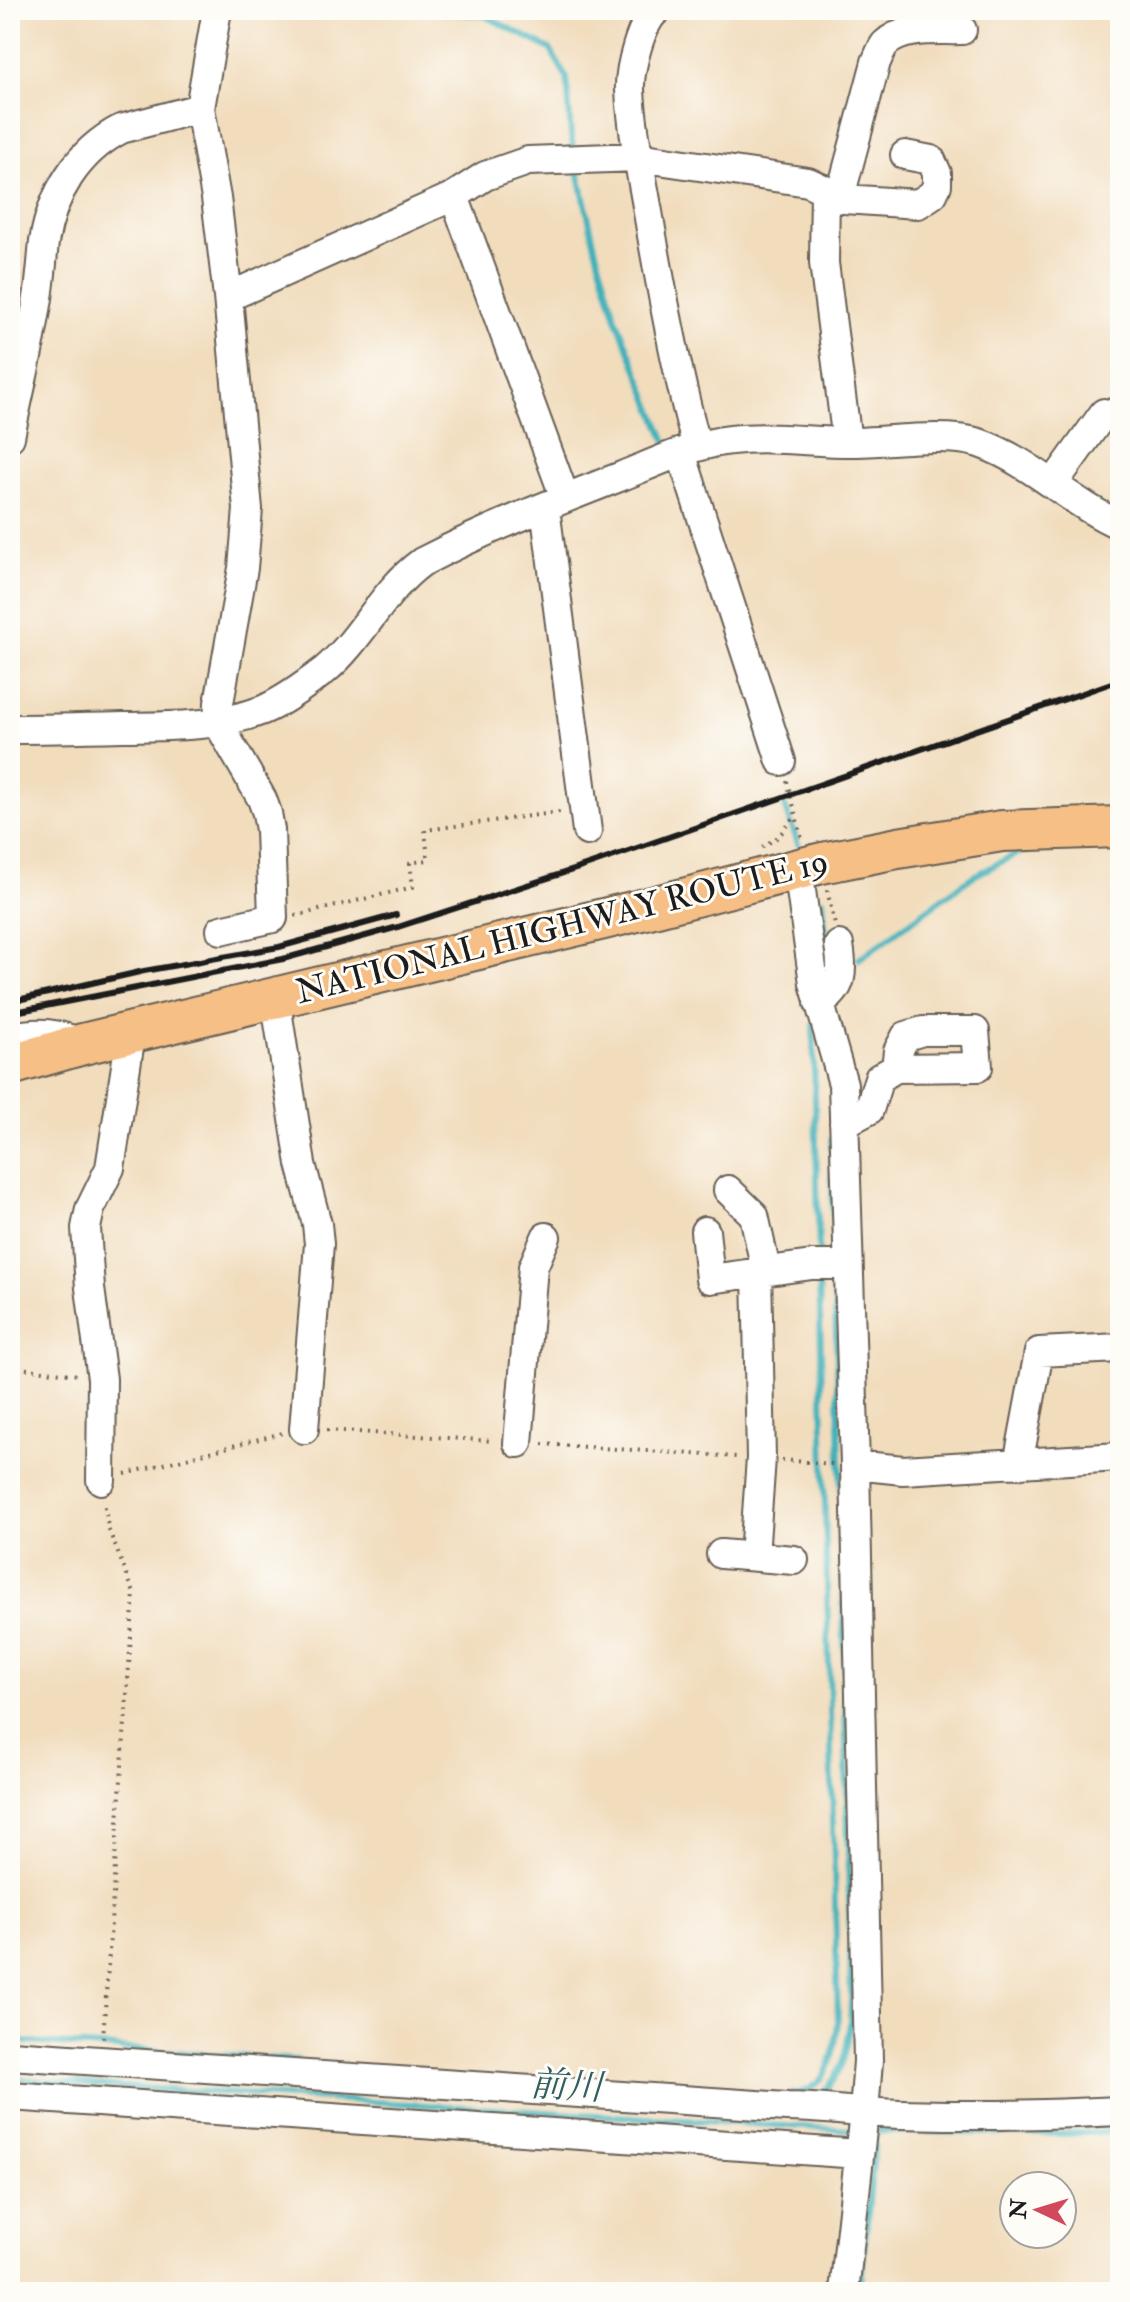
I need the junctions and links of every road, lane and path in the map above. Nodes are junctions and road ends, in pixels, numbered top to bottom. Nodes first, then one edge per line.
1 (217, 10) edge
2 (657, 10) edge
3 (962, 30) dead end
4 (200, 108) junction
5 (905, 155) dead end
6 (638, 157) junction
7 (830, 191) junction
8 (454, 196) junction
9 (228, 297) junction
10 (1104, 413) dead end
11 (10, 437) edge
12 (847, 442) junction
13 (689, 450) junction
14 (1053, 484) junction
15 (555, 503) junction
16 (1120, 525) edge
17 (218, 723) junction
18 (10, 729) edge
19 (781, 749) joint
20 (795, 818) junction
21 (586, 820) joint
22 (1120, 827) edge
23 (786, 828) dead end
24 (810, 867) junction
25 (273, 918) junction
26 (221, 930) dead end
27 (839, 945) joint
28 (275, 997) junction
29 (819, 1003) junction
30 (126, 1034) junction
31 (10, 1037) edge
32 (83, 1044) junction
33 (10, 1065) edge
34 (896, 1068) dead end
35 (844, 1123) junction
36 (728, 1190) dead end
37 (705, 1231) dead end
38 (546, 1237) dead end
39 (848, 1265) junction
40 (761, 1271) junction
41 (1120, 1348) edge
42 (10, 1367) edge
43 (102, 1379) junction
44 (304, 1429) junction
45 (518, 1443) junction
46 (1120, 1457) edge
47 (761, 1458) junction
48 (1018, 1464) junction
49 (855, 1465) junction
50 (101, 1480) junction
51 (721, 1554) dead end
52 (754, 1556) junction
53 (794, 1560) dead end
54 (10, 2055) edge
55 (102, 2062) junction
56 (10, 2096) edge
57 (1120, 2111) edge
58 (862, 2133) junction
59 (844, 2292) edge

1 - 4 street
2 - 6 street
3 - 7 street
4 - 9 street
4 - 11 street
5 - 7 street
6 - 7 street
6 - 8 street
6 - 13 street
7 - 12 street
8 - 9 street
8 - 15 street
9 - 17 street
10 - 14 street
12 - 13 street
12 - 14 street
13 - 15 street
13 - 19 street
14 - 16 street
15 - 17 street
15 - 21 street
17 - 18 street
17 - 25 street
19 - 20 path
20 - 23 path
20 - 24 path
21 - 25 path
22 - 24 highway, NATIONAL HIGHWAY ROUTE 19
24 - 27 path
24 - 28 highway, NATIONAL HIGHWAY ROUTE 19
24 - 29 street
25 - 26 street
27 - 29 street
28 - 30 highway, NATIONAL HIGHWAY ROUTE 19
28 - 44 street
29 - 35 street
30 - 32 highway, NATIONAL HIGHWAY ROUTE 19
30 - 43 street
31 - 32 street
32 - 33 highway, NATIONAL HIGHWAY ROUTE 19
34 - 35 street
35 - 39 street
36 - 40 street
37 - 40 street
38 - 45 street
39 - 40 street
39 - 49 street
40 - 47 street
41 - 48 street
42 - 43 path
43 - 50 street
44 - 45 path
44 - 50 path
45 - 47 path
46 - 48 street
47 - 49 path
47 - 52 street
48 - 49 street
49 - 58 street
50 - 55 path
51 - 52 street
52 - 53 street
54 - 55 street
55 - 58 street
56 - 58 street
57 - 58 street
58 - 59 street

